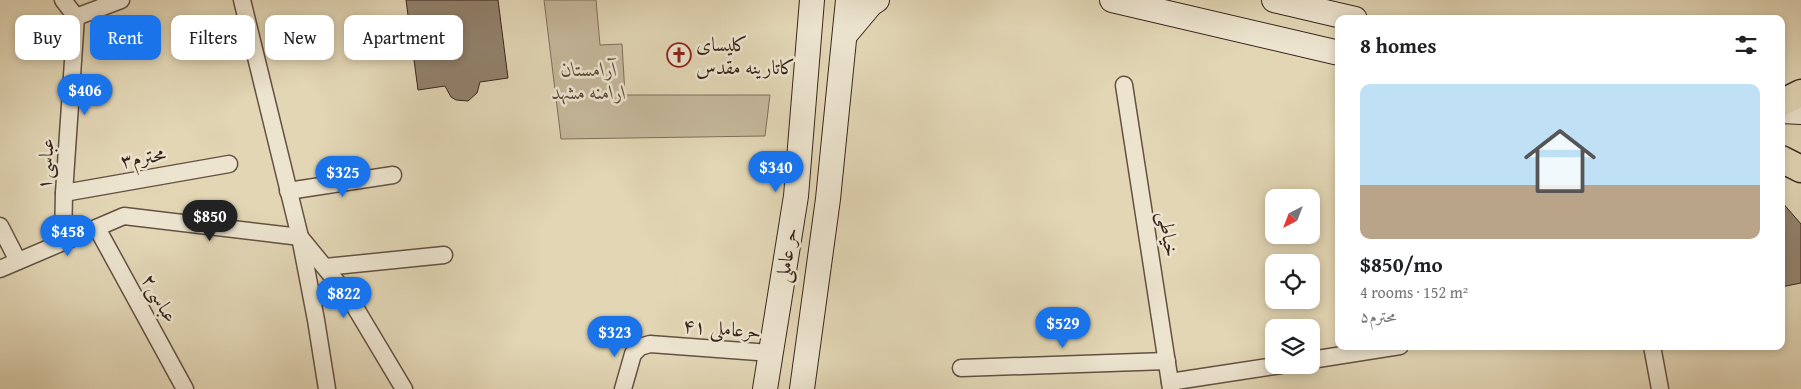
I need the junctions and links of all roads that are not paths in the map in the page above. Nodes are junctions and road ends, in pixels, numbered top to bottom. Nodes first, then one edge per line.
1 (63, 0) edge
2 (121, 0) edge
3 (242, 0) edge
4 (794, 0) edge
5 (812, 0) edge
6 (848, 0) edge
7 (877, 0) edge
8 (1112, 0) edge
9 (1274, 0) edge
10 (74, 15) edge
11 (80, 15) edge
12 (1338, 15) edge
13 (809, 33) junction
14 (845, 36) junction
15 (1335, 52) edge
16 (73, 60) edge
17 (1124, 85) dead end
18 (1801, 93) edge
19 (1785, 102) edge
20 (1785, 111) edge
21 (1801, 112) edge
22 (1785, 154) edge
23 (1801, 155) edge
24 (1785, 161) edge
25 (229, 164) dead end
26 (1801, 169) edge
27 (393, 175) dead end
28 (288, 191) junction
29 (64, 193) junction
30 (0, 226) edge
31 (97, 228) junction
32 (300, 237) junction
33 (63, 242) junction
34 (444, 255) dead end
35 (18, 261) junction
36 (325, 268) junction
37 (0, 269) edge
38 (1375, 350) edge
39 (1653, 350) edge
40 (771, 353) junction
41 (1320, 359) edge
42 (1167, 361) junction
43 (961, 368) dead end
44 (1265, 368) edge
45 (1170, 386) edge
46 (185, 389) edge
47 (327, 389) edge
48 (404, 389) edge
49 (624, 389) edge
50 (765, 389) edge
51 (802, 389) edge
52 (1660, 389) edge

1 - 10 street
2 - 11 street
3 - 28 street
4 - 13 main road
5 - 13 main road, حر عاملی
6 - 14 main road, حر عاملی
7 - 14 main road
8 - 15 main road
9 - 12 main road
13 - 40 main road, حر عاملی
14 - 51 main road, حر عاملی
16 - 29 street, عباسی۱
17 - 42 street, خیاطی
18 - 19 main road
20 - 21 main road
22 - 23 main road
24 - 26 main road
25 - 29 street, محترم۳
27 - 28 street
28 - 32 street
29 - 33 street, عباسی۱
30 - 35 street
31 - 32 street
31 - 33 street
31 - 46 street, عباسی۲
32 - 36 street
32 - 47 street
33 - 35 street
34 - 36 street
35 - 37 street
36 - 48 street
38 - 41 street
39 - 52 street
40 - 49 street, حرعاملی ۴۱
40 - 50 main road, حر عاملی
42 - 43 street
42 - 45 street, خیاطی
44 - 45 street

